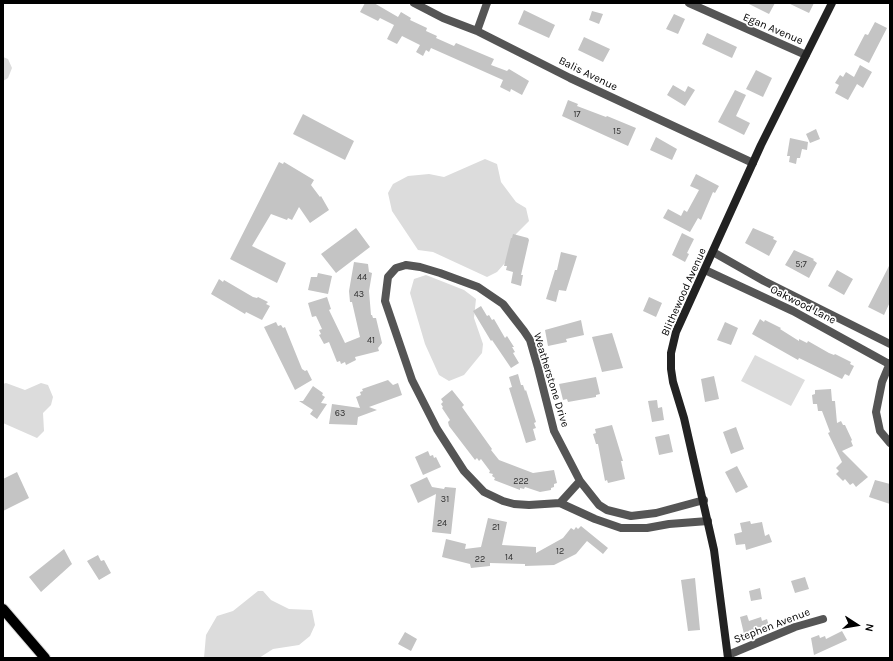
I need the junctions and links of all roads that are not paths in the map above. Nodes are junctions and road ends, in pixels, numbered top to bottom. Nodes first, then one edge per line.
1 (414, 3) edge
2 (487, 3) edge
3 (689, 3) edge
4 (832, 3) edge
5 (477, 31) junction
6 (806, 55) junction
7 (753, 163) junction
8 (713, 252) junction
9 (705, 270) junction
10 (890, 344) edge
11 (890, 364) edge
12 (890, 443) edge
13 (580, 481) junction
14 (704, 500) junction
15 (560, 503) junction
16 (708, 521) junction
17 (3, 609) edge
18 (823, 619) dead end
19 (728, 656) edge
20 (45, 658) edge

1 - 5 street, Balis Avenue
2 - 5 street
3 - 6 street, Egan Avenue
4 - 6 street, Blithewood Avenue
5 - 7 street, Balis Avenue
6 - 7 street, Blithewood Avenue
7 - 8 street, Blithewood Avenue
8 - 9 street, Blithewood Avenue
8 - 10 street, Oakwood Lane
9 - 11 street, Oakwood Lane
9 - 14 street, Blithewood Avenue
11 - 12 street, Oakwood Lane
13 - 14 street, Weatherstone Drive
13 - 15 street
13 - 15 street, Weatherstone Drive
14 - 16 street, Blithewood Avenue
15 - 16 street, Weatherstone Drive
16 - 19 street, Blithewood Avenue
17 - 20 main road
18 - 19 street, Stephen Avenue

